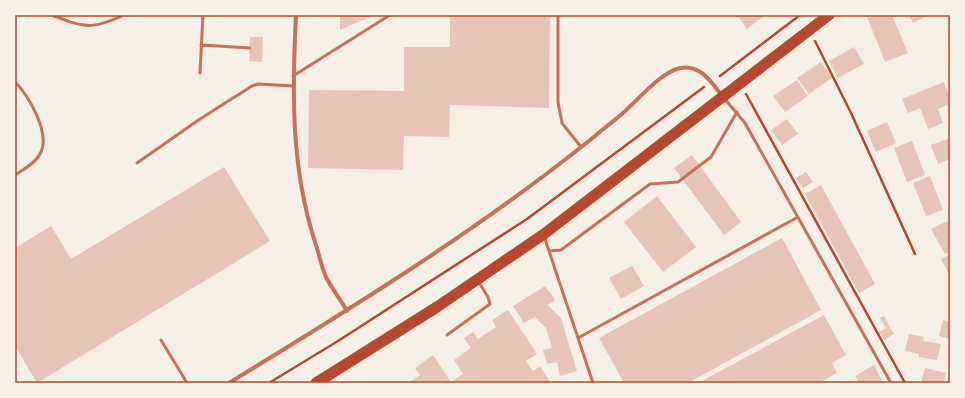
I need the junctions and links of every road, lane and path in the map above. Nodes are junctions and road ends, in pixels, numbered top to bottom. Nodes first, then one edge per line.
1 (52, 15) edge
2 (124, 15) edge
3 (203, 15) edge
4 (296, 15) edge
5 (390, 15) edge
6 (558, 15) edge
7 (800, 15) edge
8 (829, 15) edge
9 (810, 30) junction
10 (201, 46) junction
11 (250, 48) dead end
12 (200, 73) dead end
13 (293, 76) junction
14 (15, 82) edge
15 (711, 82) junction
16 (740, 84) junction
17 (293, 86) junction
18 (723, 97) junction
19 (737, 112) junction
20 (580, 147) junction
21 (137, 163) dead end
22 (15, 175) edge
23 (798, 217) junction
24 (544, 234) junction
25 (549, 251) junction
26 (915, 254) dead end
27 (477, 280) junction
28 (347, 311) junction
29 (447, 334) dead end
30 (578, 338) junction
31 (161, 340) dead end
32 (187, 383) edge
33 (229, 383) edge
34 (269, 383) edge
35 (316, 383) edge
36 (593, 383) edge
37 (891, 383) edge
38 (905, 383) edge

1 - 2 lane
3 - 10 lane
4 - 13 street
5 - 13 lane
6 - 20 lane
7 - 15 path
8 - 9 highway
9 - 16 highway
9 - 26 path
10 - 11 lane
10 - 12 lane
13 - 17 street
14 - 22 lane
15 - 18 street
15 - 20 street
15 - 34 path
16 - 18 highway
16 - 38 path
17 - 21 lane
17 - 28 street
18 - 19 lane
18 - 24 highway
19 - 23 lane
19 - 25 lane
20 - 28 street
23 - 30 lane
23 - 37 lane
24 - 25 lane
24 - 27 highway
25 - 30 lane
27 - 29 lane
27 - 35 highway
28 - 33 street
30 - 36 lane
31 - 32 lane

